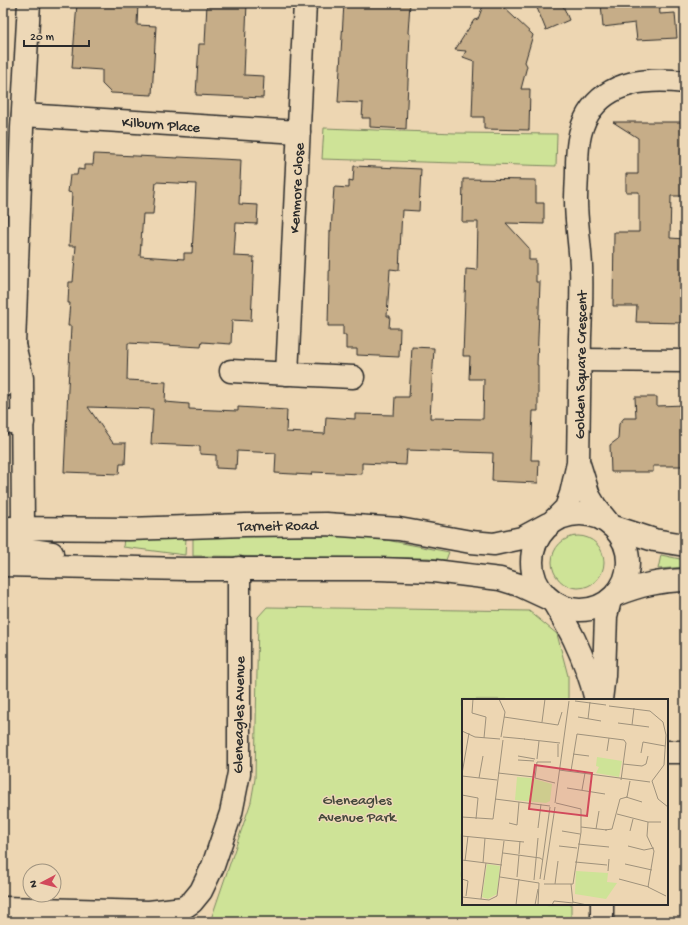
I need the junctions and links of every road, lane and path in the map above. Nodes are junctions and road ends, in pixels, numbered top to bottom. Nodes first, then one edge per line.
1 (29, 3) edge
2 (305, 3) edge
3 (685, 82) edge
4 (685, 87) edge
5 (23, 115) junction
6 (299, 132) junction
7 (581, 267) junction
8 (8, 345) edge
9 (580, 360) junction
10 (685, 361) edge
11 (231, 371) dead end
12 (287, 374) junction
13 (353, 377) dead end
14 (3, 386) edge
15 (13, 422) edge
16 (578, 463) junction
17 (551, 522) junction
18 (610, 524) junction
19 (10, 541) edge
20 (685, 544) edge
21 (3, 565) edge
22 (156, 568) junction
23 (239, 568) junction
24 (685, 580) edge
25 (613, 597) junction
26 (551, 601) junction
27 (596, 699) edge
28 (601, 699) edge
29 (668, 752) edge
30 (685, 752) edge
31 (602, 905) edge
32 (3, 908) edge
33 (184, 915) edge
34 (602, 922) edge

1 - 5 street
2 - 6 street, Kenmore Close
3 - 7 street, Golden Square Crescent
4 - 7 street, Golden Square Crescent
5 - 6 street, Kilburn Place
5 - 8 street
6 - 12 street, Kenmore Close
7 - 9 street, Golden Square Crescent
8 - 14 street
8 - 15 street
9 - 10 street
9 - 16 street, Golden Square Crescent
11 - 12 street
12 - 13 street
15 - 19 street
16 - 17 street, Golden Square Crescent
16 - 18 street, Golden Square Crescent
17 - 18 street
17 - 19 street, Tarneit Road
17 - 26 street
18 - 20 street
18 - 25 street
19 - 22 street
21 - 22 street
22 - 23 street
23 - 26 street
23 - 33 street, Gleneagles Avenue
24 - 25 street
25 - 26 street
25 - 28 street
26 - 27 street
29 - 30 street
31 - 34 street
32 - 33 street, Gleneagles Avenue

